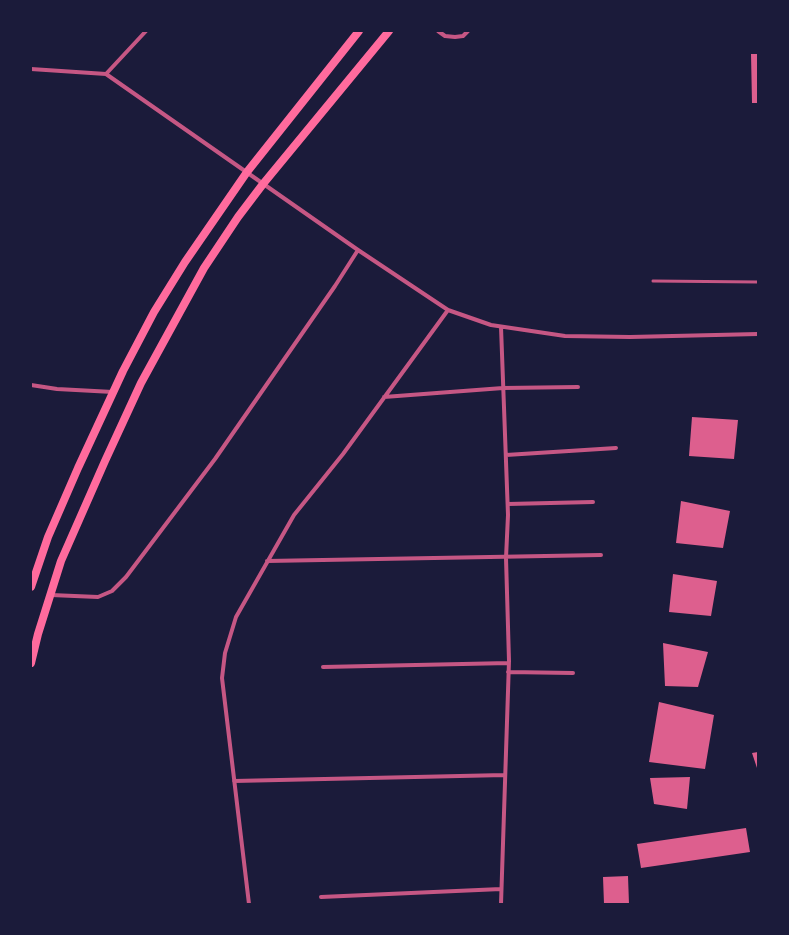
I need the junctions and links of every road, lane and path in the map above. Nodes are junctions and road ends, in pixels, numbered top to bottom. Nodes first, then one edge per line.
1 (146, 31) edge
2 (359, 31) edge
3 (389, 31) edge
4 (438, 31) edge
5 (468, 31) edge
6 (31, 69) edge
7 (106, 74) junction
8 (246, 172) junction
9 (263, 184) junction
10 (358, 250) junction
11 (653, 282) dead end
12 (758, 282) edge
13 (448, 310) junction
14 (501, 327) junction
15 (758, 334) edge
16 (31, 385) edge
17 (503, 388) junction
18 (578, 388) dead end
19 (113, 392) junction
20 (384, 397) junction
21 (616, 448) dead end
22 (506, 455) junction
23 (593, 502) dead end
24 (508, 504) junction
25 (601, 555) dead end
26 (506, 558) junction
27 (268, 561) junction
28 (31, 587) edge
29 (50, 595) junction
30 (31, 663) edge
31 (509, 663) junction
32 (323, 666) dead end
33 (508, 672) junction
34 (573, 673) dead end
35 (505, 775) junction
36 (234, 781) junction
37 (501, 889) junction
38 (322, 897) dead end
39 (249, 904) edge
40 (501, 904) edge

1 - 7 street
2 - 8 main road
3 - 9 main road
4 - 5 street
6 - 7 street
7 - 8 street
8 - 9 street
8 - 19 main road
9 - 10 street
9 - 29 main road
10 - 13 street
10 - 29 street
11 - 12 lane
13 - 14 street
13 - 20 street
14 - 15 street
14 - 17 street
16 - 19 street
17 - 18 street
17 - 20 street
17 - 22 street
19 - 28 main road
20 - 27 street
21 - 22 street
22 - 24 street
23 - 24 street
24 - 26 street
25 - 26 street
26 - 27 street
26 - 31 street
27 - 36 street
29 - 30 main road
31 - 32 street
31 - 33 street
33 - 34 street
33 - 35 street
35 - 36 street
35 - 37 street
36 - 39 street
37 - 38 street
37 - 40 street

